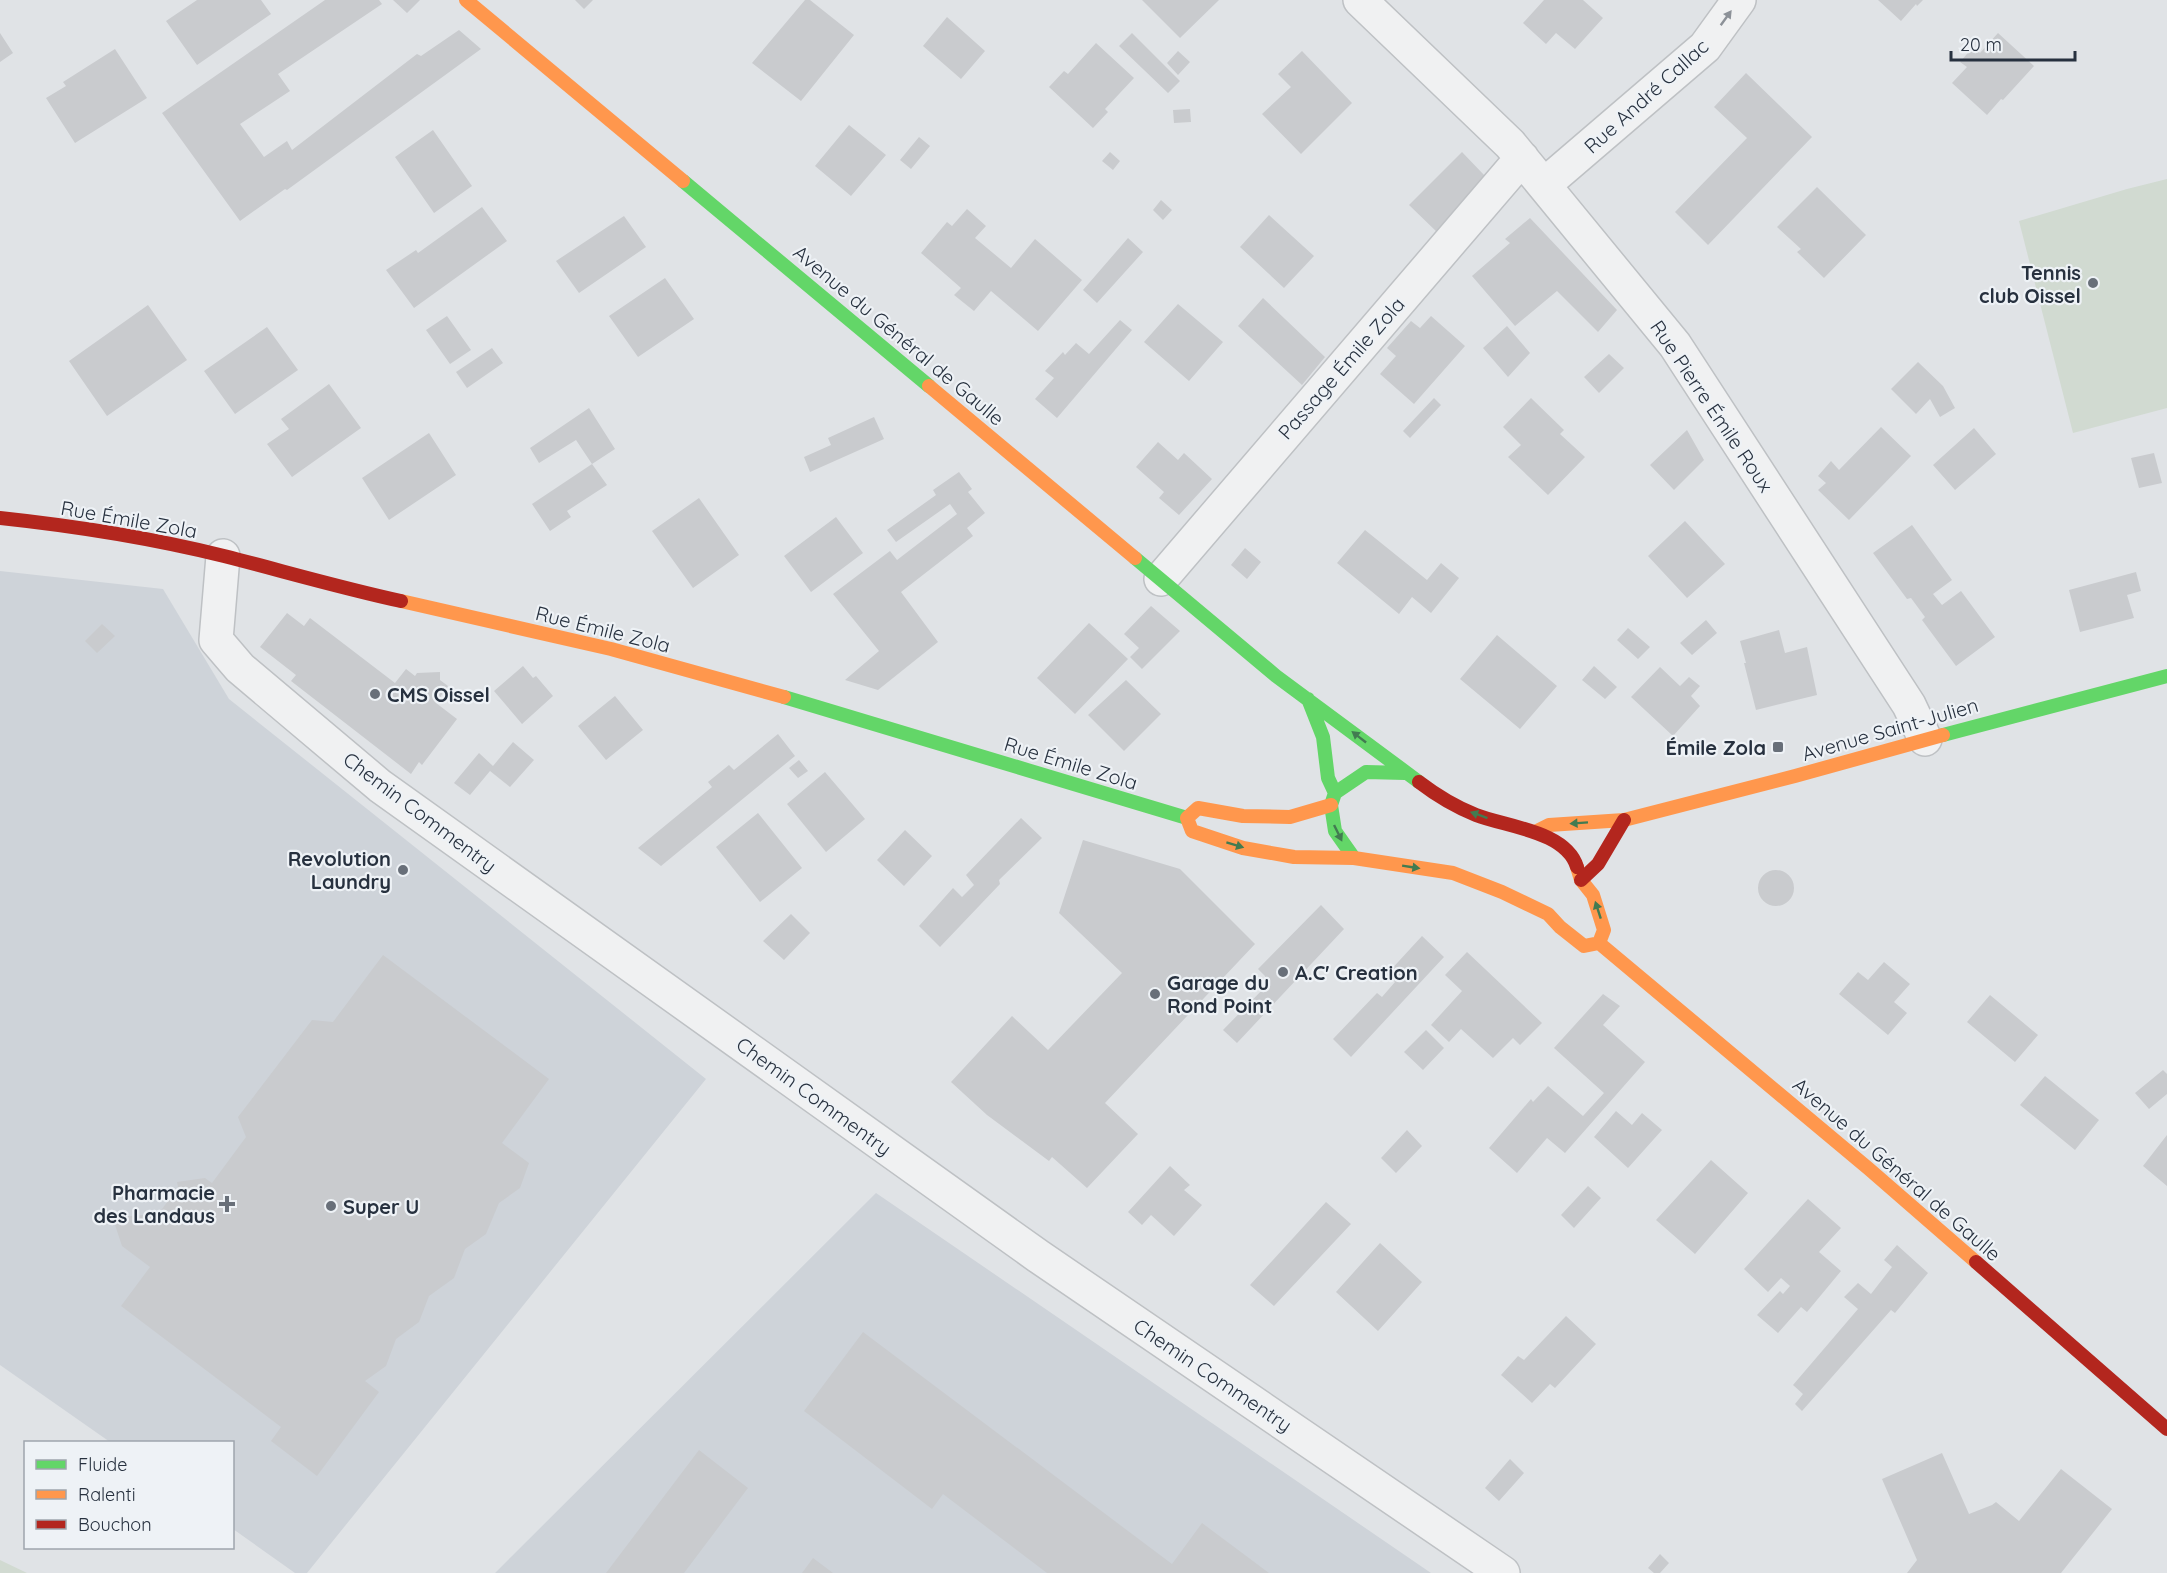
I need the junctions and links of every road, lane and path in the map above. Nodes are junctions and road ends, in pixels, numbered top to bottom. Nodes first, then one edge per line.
1 (466, 0) edge
2 (1360, 0) edge
3 (1739, 0) edge
4 (1522, 158) junction
5 (1544, 185) junction
6 (0, 518) edge
7 (223, 556) junction
8 (1161, 579) junction
9 (2167, 676) edge
10 (1308, 699) junction
11 (1925, 739) junction
12 (1406, 773) junction
13 (1333, 799) junction
14 (1187, 818) junction
15 (1624, 820) junction
16 (1535, 832) junction
17 (1354, 858) junction
18 (1581, 880) junction
19 (1578, 895) dead end
20 (1563, 905) dead end
21 (1548, 914) junction
22 (1599, 943) junction
23 (2167, 1429) edge
24 (1503, 1573) edge

1 - 8 main road, Avenue du Général de Gaulle
2 - 4 street, Rue Pierre Émile Roux
5 -> 3 street, Rue André Callac
4 - 5 street, Rue Pierre Émile Roux
4 - 8 street, Passage Émile Zola
5 - 11 street, Rue Pierre Émile Roux
6 - 7 main road, Rue Émile Zola
7 - 14 main road, Rue Émile Zola
7 - 24 street, Chemin Commentry
8 - 10 main road, Avenue du Général de Gaulle
9 - 11 main road, Avenue Saint-Julien
12 -> 10 main road, Avenue du Général de Gaulle
10 - 13 main road
11 - 15 main road, Avenue Saint-Julien
12 - 13 main road
16 -> 12 main road, Avenue du Général de Gaulle
13 - 14 main road
13 -> 17 main road
14 -> 17 main road, Rue Émile Zola
15 -> 16 main road, Avenue Saint-Julien
15 - 18 main road
16 - 18 main road, Avenue du Général de Gaulle
17 -> 21 main road, Avenue du Général de Gaulle
18 - 19 main road
22 -> 18 main road, Avenue du Général de Gaulle
20 - 21 main road
21 - 22 main road, Avenue du Général de Gaulle
22 - 23 main road, Avenue du Général de Gaulle

